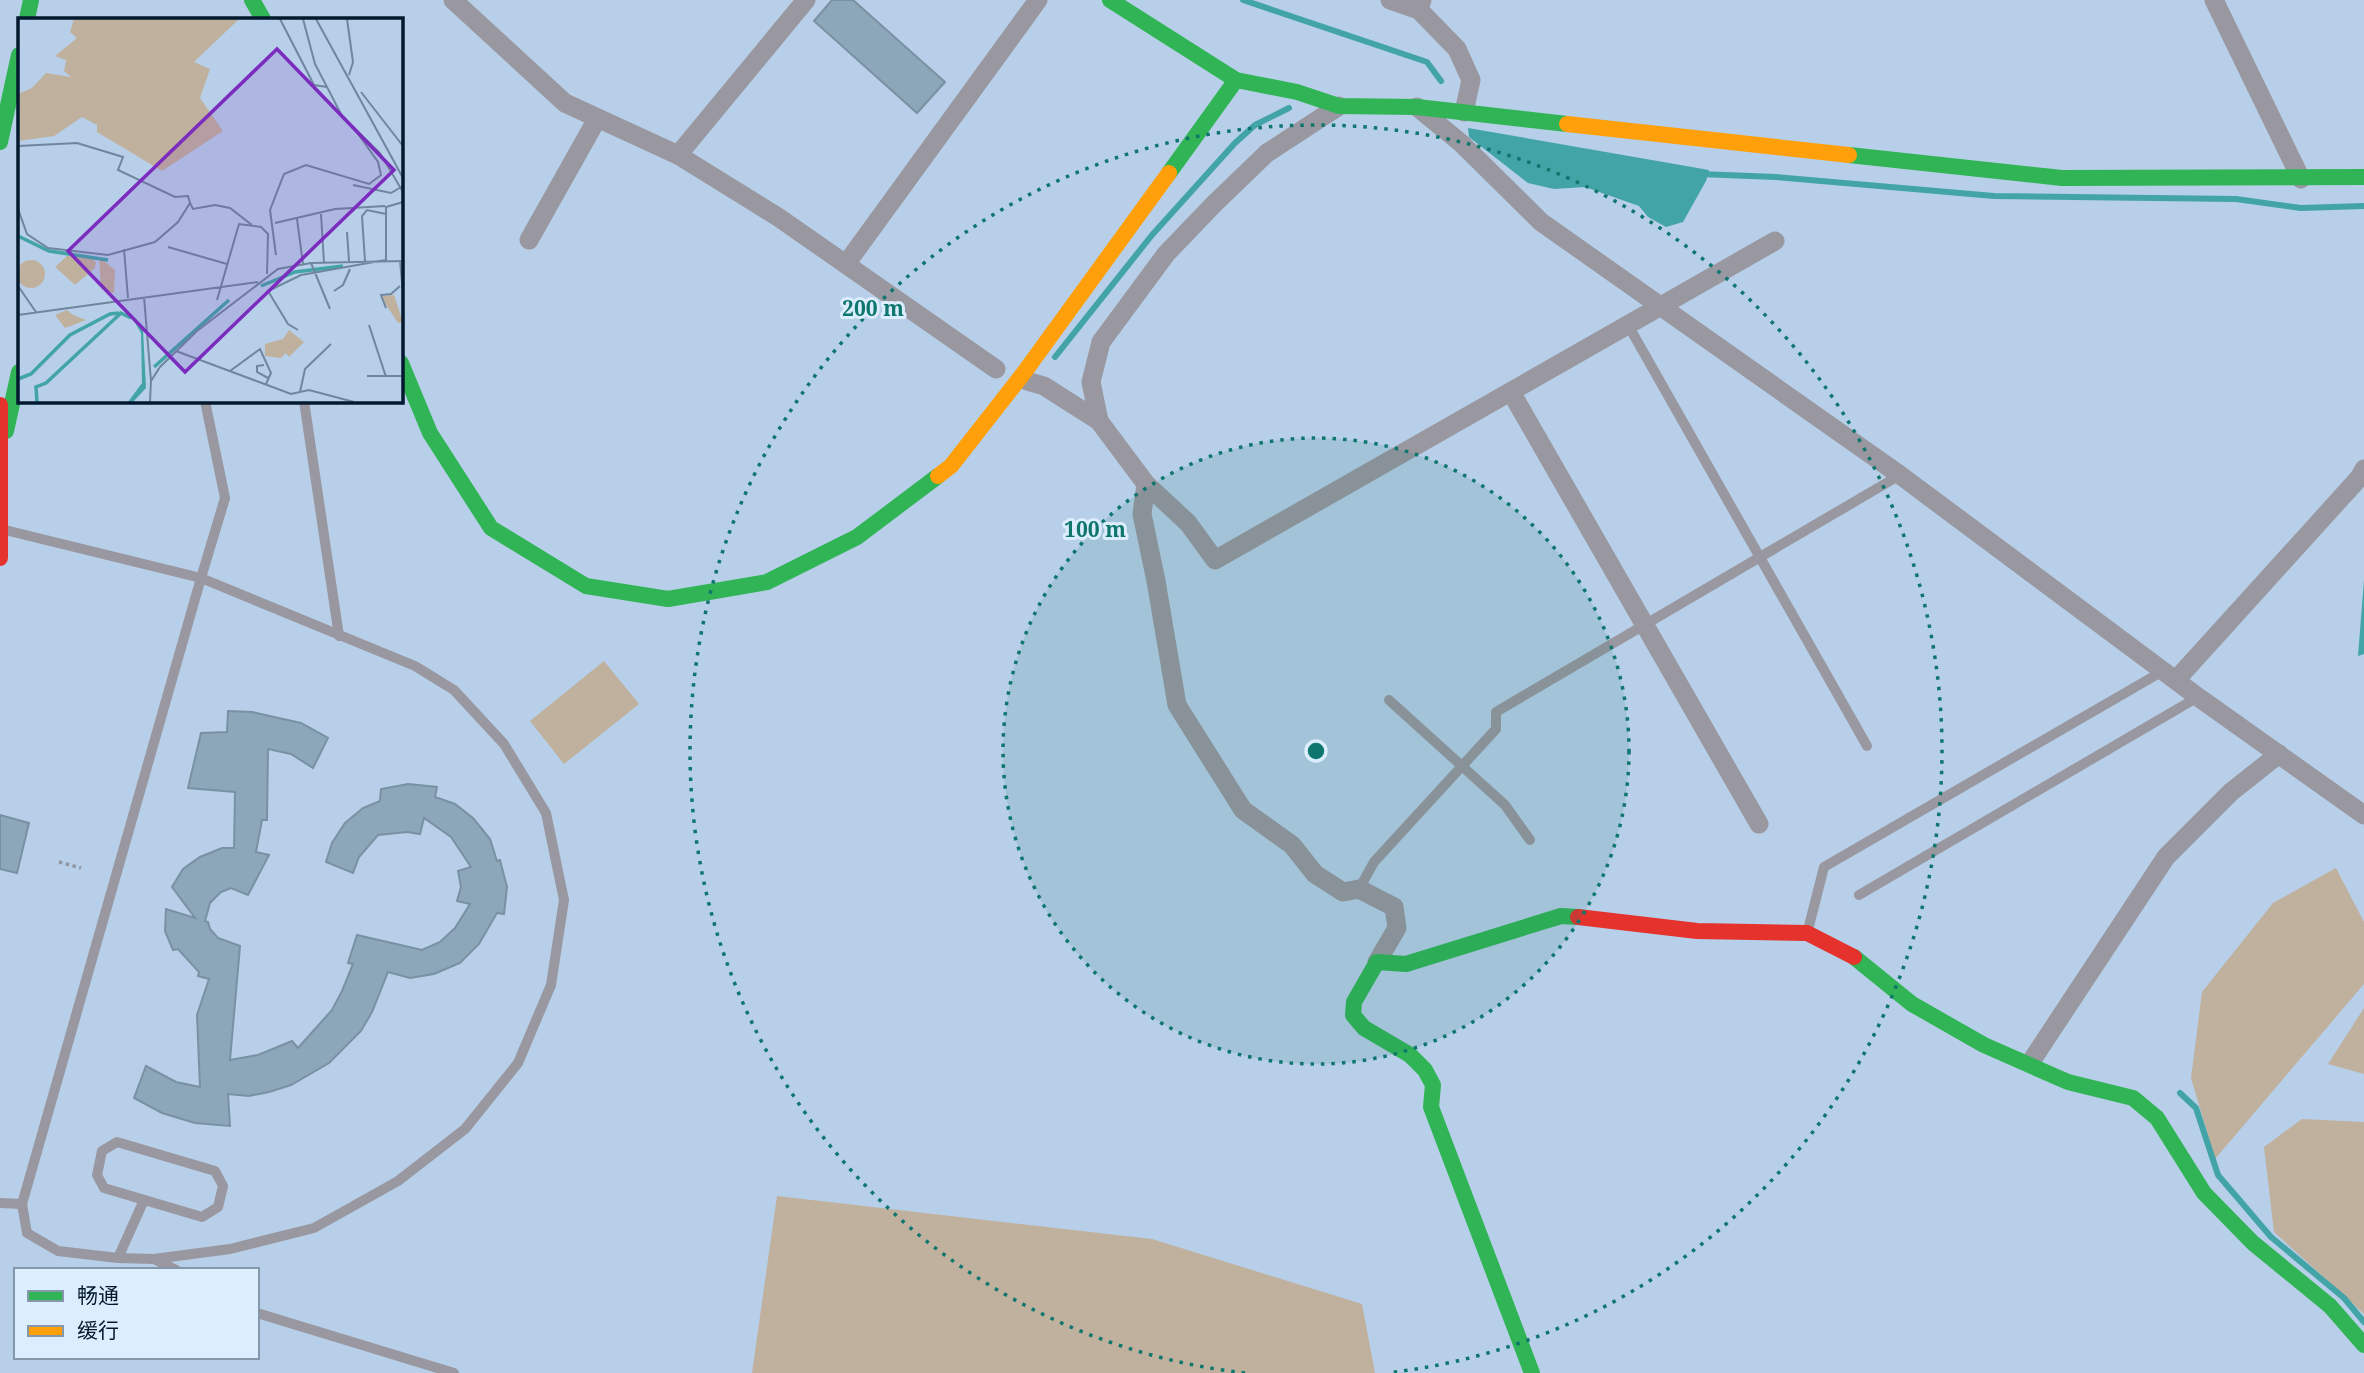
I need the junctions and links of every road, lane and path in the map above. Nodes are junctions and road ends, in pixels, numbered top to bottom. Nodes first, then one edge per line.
1 (31, 0) edge
2 (252, 0) edge
3 (453, 0) edge
4 (806, 0) edge
5 (1038, 0) edge
6 (1110, 0) edge
7 (1390, 0) edge
8 (2214, 0) edge
9 (1421, 5) edge
10 (27, 18) edge
11 (262, 18) edge
12 (18, 60) edge
13 (1236, 80) junction
14 (1339, 106) junction
15 (1416, 107) junction
16 (1464, 112) junction
17 (597, 119) junction
18 (0, 142) edge
19 (678, 155) junction
20 (2364, 177) edge
21 (2301, 179) junction
22 (529, 240) dead end
23 (1774, 241) dead end
24 (846, 264) junction
25 (1659, 307) junction
26 (1628, 325) junction
27 (402, 364) edge
28 (996, 369) dead end
29 (18, 377) edge
30 (1036, 383) dead end
31 (1511, 392) junction
32 (205, 402) edge
33 (304, 402) edge
34 (0, 405) edge
35 (1099, 421) junction
36 (2, 450) junction
37 (2364, 469) edge
38 (1900, 475) junction
39 (1146, 484) junction
40 (1, 529) edge
41 (1760, 557) junction
42 (0, 558) edge
43 (201, 578) junction
44 (1645, 625) junction
45 (339, 636) junction
46 (2170, 675) junction
47 (2197, 696) junction
48 (1389, 700) dead end
49 (1867, 746) dead end
50 (2279, 754) junction
51 (1463, 767) junction
52 (2364, 815) edge
53 (1759, 824) dead end
54 (1530, 840) dead end
55 (59, 862) dead end
56 (81, 869) dead end
57 (1359, 889) junction
58 (1859, 895) dead end
59 (1807, 933) junction
60 (1377, 962) junction
61 (2030, 1063) junction
62 (144, 1200) junction
63 (0, 1203) edge
64 (22, 1204) junction
65 (118, 1258) junction
66 (154, 1259) junction
67 (172, 1268) edge
68 (259, 1314) edge
69 (2364, 1345) edge
70 (454, 1373) edge
71 (1532, 1373) edge

1 - 10 main road
2 - 11 main road
3 - 17 street
4 - 19 street
5 - 24 street
6 - 13 main road
7 - 9 street
8 - 21 street
9 - 16 street
12 - 18 main road
13 - 14 main road
13 - 27 main road
14 - 15 main road
14 - 35 street
15 - 16 main road
15 - 25 street
16 - 21 main road
17 - 19 street
17 - 22 street
19 - 24 street
20 - 21 main road
23 - 25 street
24 - 28 street
25 - 26 street
25 - 38 street
26 - 31 street
26 - 41 lane
29 - 36 main road
30 - 35 street
31 - 39 street
31 - 44 street
32 - 43 lane
33 - 45 lane
34 - 36 main road
35 - 39 street
36 - 40 main road
37 - 46 street
38 - 41 lane
38 - 46 street
39 - 57 street
40 - 42 main road
40 - 43 lane
41 - 44 lane
41 - 49 lane
43 - 45 lane
43 - 64 lane
44 - 51 lane
44 - 53 street
45 - 66 lane
46 - 47 street
46 - 59 lane
47 - 50 street
47 - 58 lane
48 - 51 lane
50 - 52 street
50 - 61 street
51 - 54 lane
51 - 57 lane
55 - 56 path
57 - 60 street
59 - 60 main road
59 - 61 main road
60 - 71 main road
61 - 69 main road
62 - 62 lane
62 - 65 lane
63 - 64 lane
64 - 65 lane
65 - 66 lane
66 - 67 lane
68 - 70 lane

